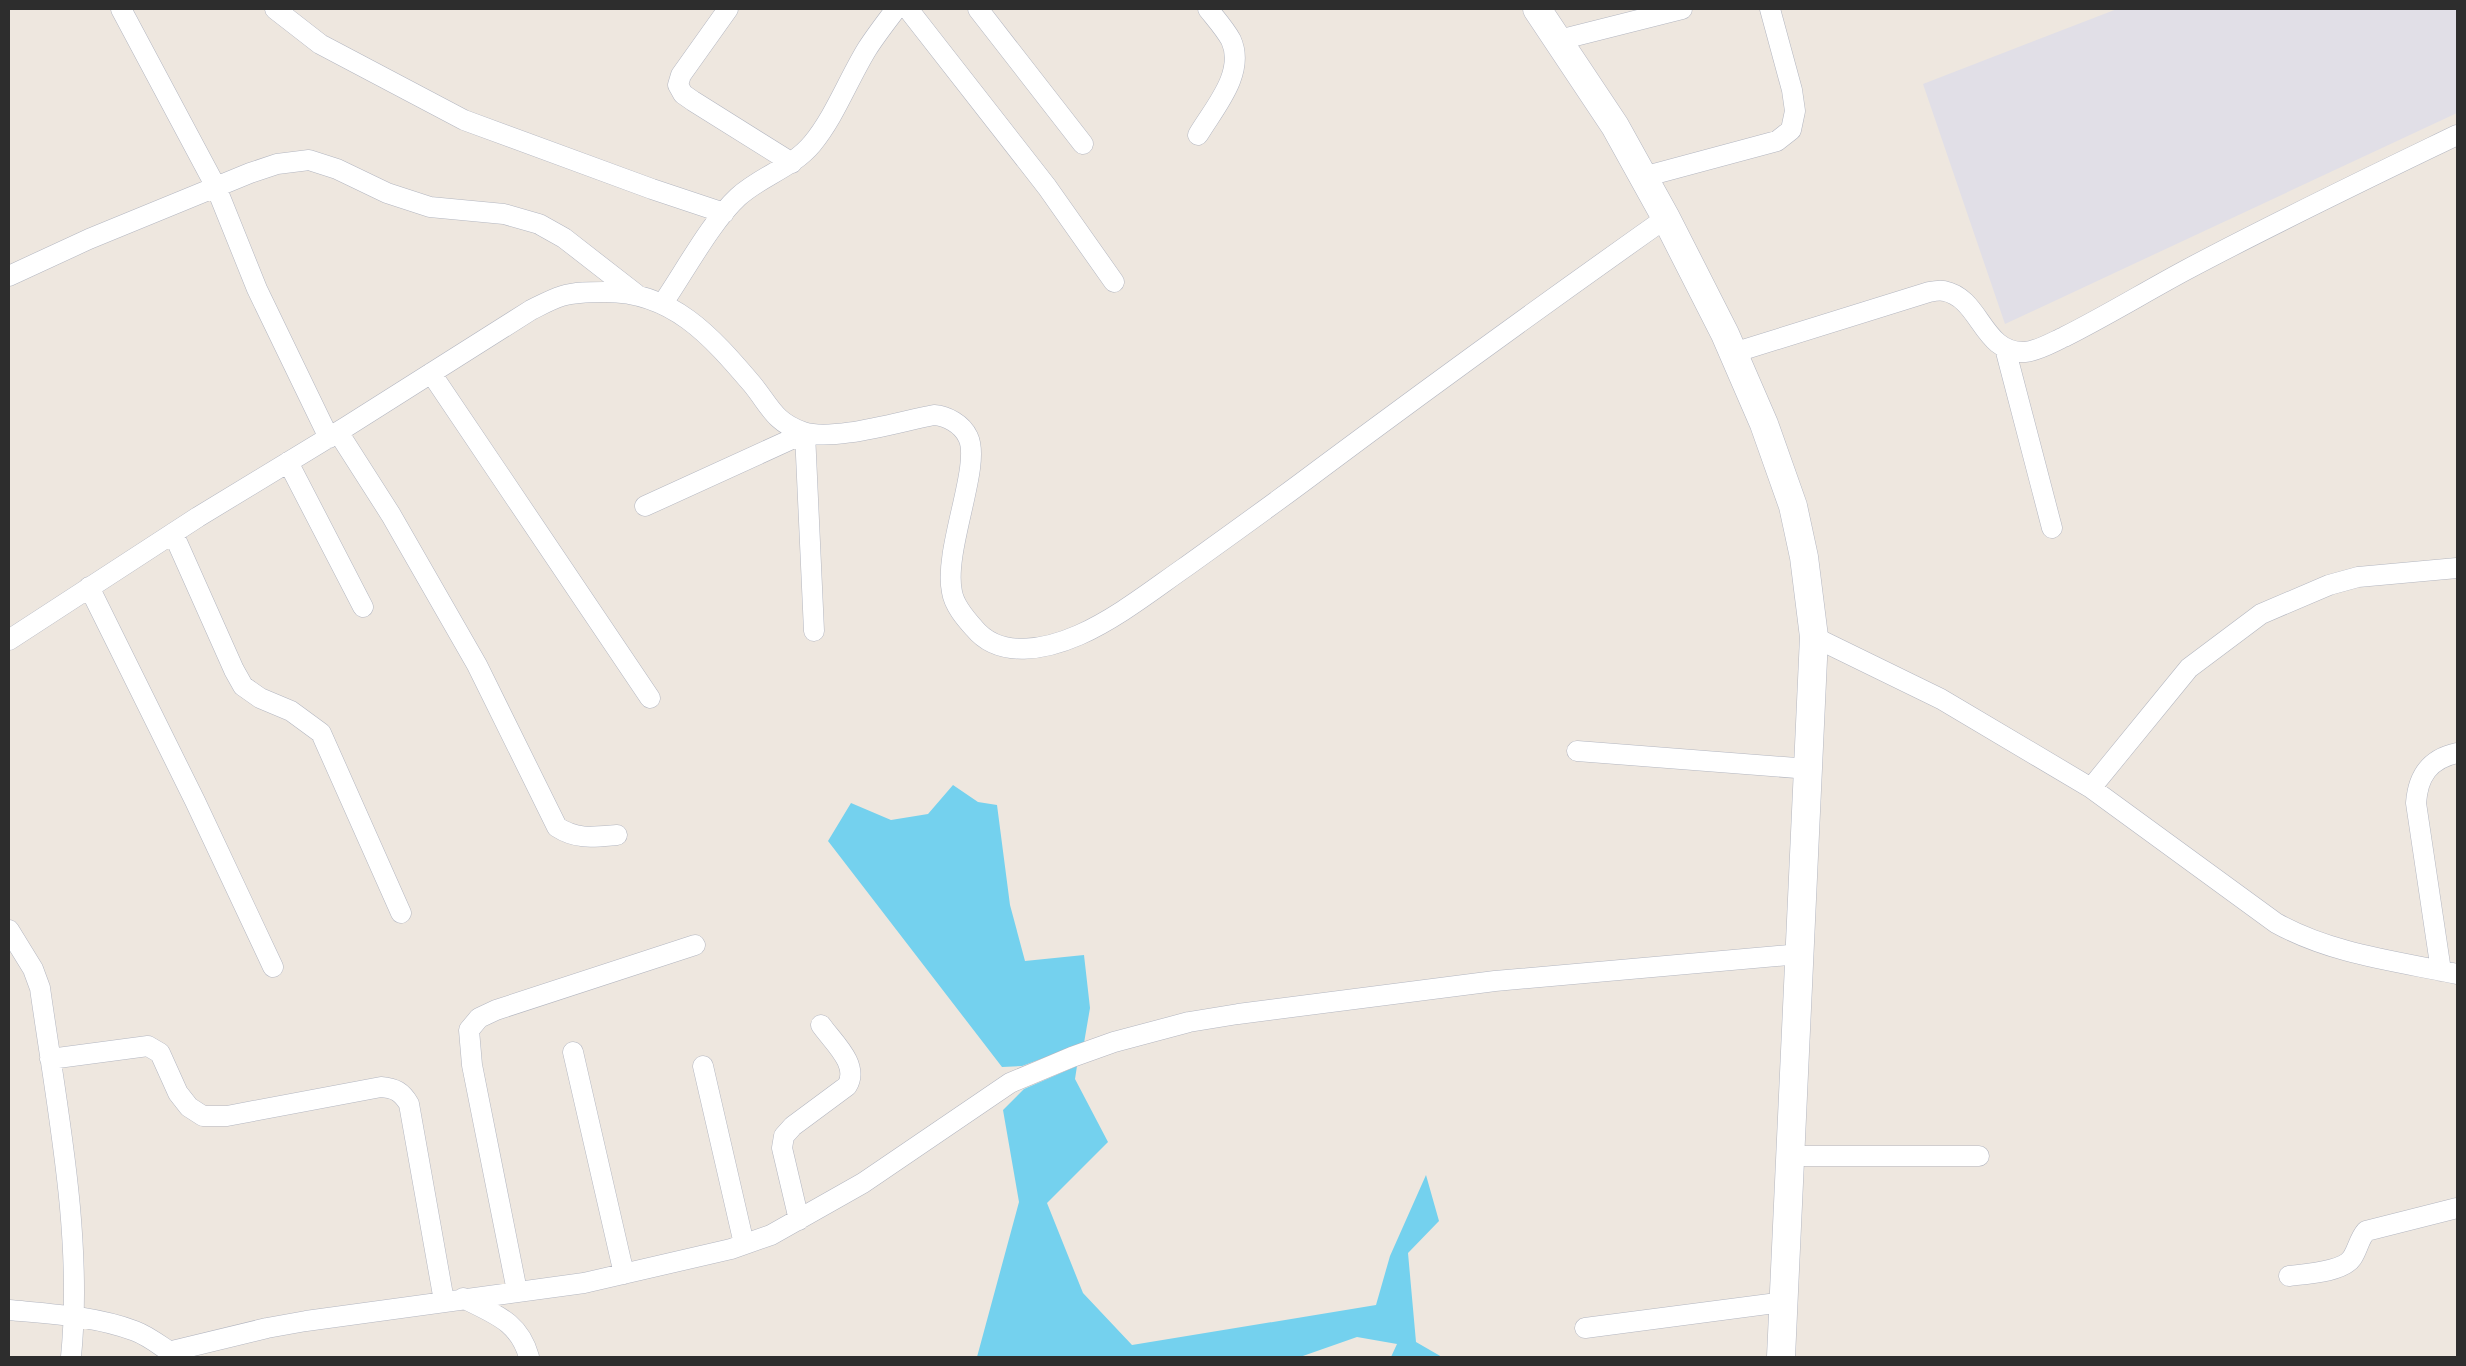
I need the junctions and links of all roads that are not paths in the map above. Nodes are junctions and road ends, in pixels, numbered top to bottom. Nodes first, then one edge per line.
1 (121, 9) edge
2 (275, 9) edge
3 (728, 9) edge
4 (896, 9) edge
5 (908, 9) edge
6 (978, 9) edge
7 (1208, 9) edge
8 (1537, 9) edge
9 (1682, 9) edge
10 (1770, 9) edge
11 (1559, 40) junction
12 (1198, 135) dead end
13 (2457, 135) edge
14 (1083, 144) dead end
15 (792, 163) junction
16 (1643, 177) junction
17 (216, 187) junction
18 (724, 212) junction
19 (1666, 218) junction
20 (9, 276) edge
21 (1114, 282) dead end
22 (636, 294) junction
23 (663, 303) junction
24 (2005, 348) junction
25 (1733, 353) junction
26 (431, 373) junction
27 (805, 433) junction
28 (333, 435) junction
29 (288, 462) junction
30 (645, 506) dead end
31 (2052, 528) dead end
32 (173, 533) junction
33 (2457, 568) edge
34 (89, 587) junction
35 (363, 607) dead end
36 (814, 632) dead end
37 (1814, 637) junction
38 (9, 640) edge
39 (650, 698) dead end
40 (1577, 752) dead end
41 (2457, 753) edge
42 (1808, 769) junction
43 (2091, 788) junction
44 (617, 835) dead end
45 (401, 913) dead end
46 (9, 930) edge
47 (695, 944) dead end
48 (1800, 954) junction
49 (273, 967) dead end
50 (2449, 972) edge
51 (821, 1025) dead end
52 (573, 1052) dead end
53 (50, 1059) junction
54 (703, 1066) dead end
55 (1790, 1156) junction
56 (1979, 1156) dead end
57 (2457, 1208) edge
58 (799, 1220) junction
59 (744, 1244) junction
60 (624, 1274) junction
61 (2290, 1276) dead end
62 (517, 1291) junction
63 (454, 1300) junction
64 (1784, 1302) junction
65 (9, 1310) edge
66 (75, 1317) junction
67 (1585, 1328) dead end
68 (173, 1354) edge
69 (71, 1357) edge
70 (529, 1357) edge
71 (1781, 1357) edge

1 - 17 street
2 - 18 street
3 - 15 street
4 - 15 street
5 - 21 street
6 - 14 street
7 - 12 street
8 - 11 street
9 - 11 street
10 - 16 street
11 - 16 street
13 - 24 street
15 - 18 street
16 - 19 street
17 - 20 street
17 - 22 street
17 - 28 street
18 - 23 street
19 - 25 street
19 - 27 street
22 - 23 street
22 - 26 street
23 - 27 street
24 - 25 street
24 - 31 street
25 - 37 street
26 - 28 street
26 - 39 street
27 - 30 street
27 - 36 street
28 - 29 street
28 - 44 street
29 - 32 street
29 - 35 street
32 - 34 street
32 - 45 street
33 - 43 street
34 - 38 street
34 - 49 street
37 - 42 street
37 - 43 street
40 - 42 street
41 - 50 street
42 - 48 street
43 - 50 street
46 - 53 street
47 - 62 street
48 - 55 street
48 - 58 street
51 - 58 street
52 - 60 street
53 - 63 street
53 - 66 street
54 - 59 street
55 - 56 street
55 - 64 street
57 - 61 street
58 - 59 street
59 - 60 street
60 - 62 street
62 - 63 street
63 - 68 street
63 - 70 street
64 - 67 street
64 - 71 street
65 - 66 street
66 - 68 street
66 - 69 street

